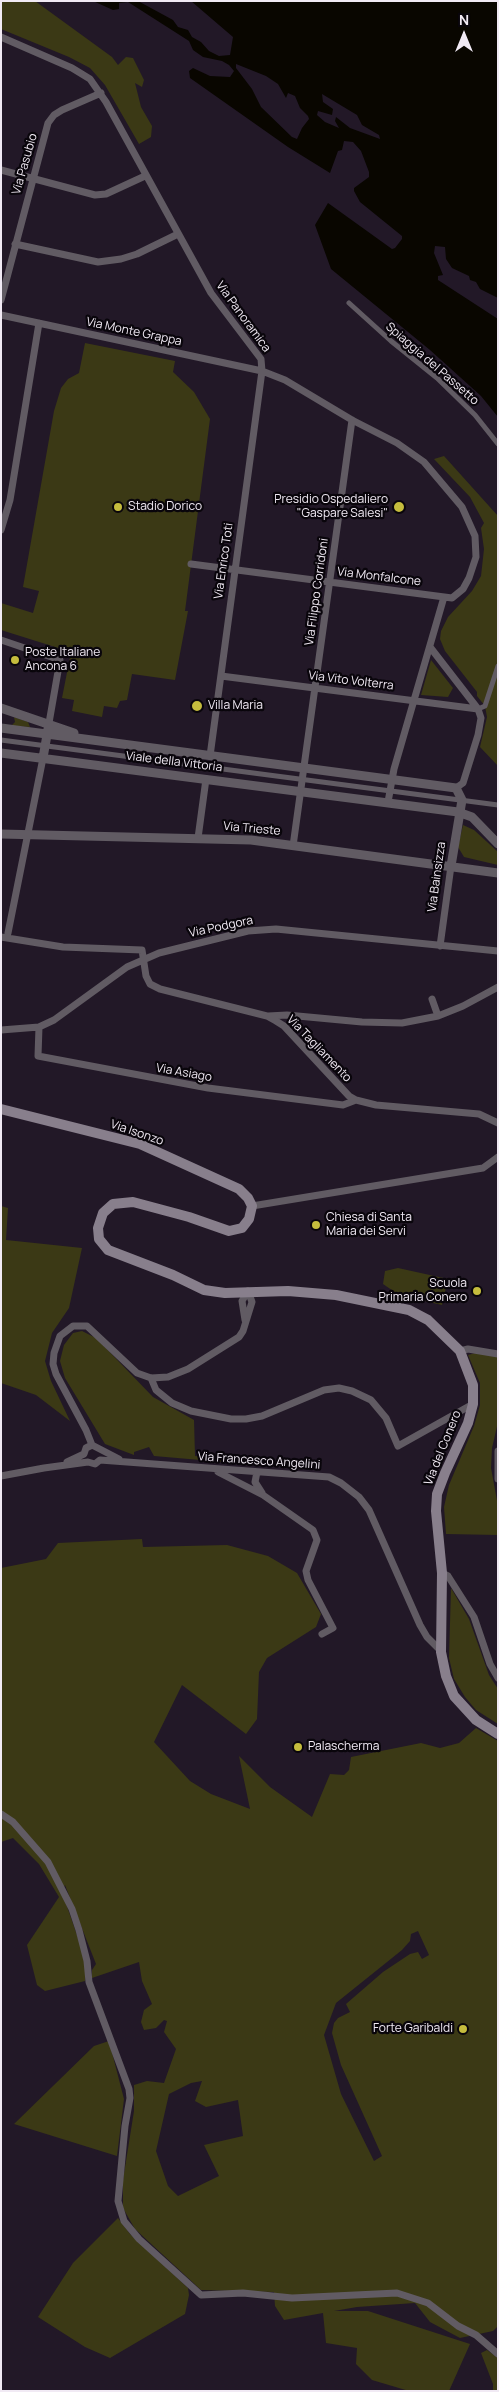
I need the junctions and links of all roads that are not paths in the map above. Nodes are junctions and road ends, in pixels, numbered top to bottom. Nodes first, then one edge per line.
1 (1, 37) edge
2 (100, 93) junction
3 (1, 170) edge
4 (145, 176) junction
5 (32, 179) junction
6 (178, 234) junction
7 (15, 244) junction
8 (1, 300) edge
9 (348, 303) dead end
10 (1, 316) edge
11 (39, 323) junction
12 (262, 370) junction
13 (352, 420) junction
14 (498, 444) edge
15 (1, 496) edge
16 (10, 500) junction
17 (1, 530) edge
18 (191, 564) dead end
19 (235, 570) junction
20 (329, 582) junction
21 (444, 597) junction
22 (1, 640) edge
23 (430, 647) junction
24 (498, 666) edge
25 (221, 676) junction
26 (315, 688) junction
27 (414, 701) junction
28 (1, 708) edge
29 (478, 709) junction
30 (48, 723) junction
31 (1, 728) edge
32 (47, 734) junction
33 (90, 738) junction
34 (1, 740) edge
35 (46, 746) junction
36 (1, 753) edge
37 (210, 756) junction
38 (43, 758) junction
39 (304, 768) junction
40 (206, 779) junction
41 (303, 779) junction
42 (391, 779) junction
43 (456, 788) junction
44 (390, 791) junction
45 (301, 792) junction
46 (462, 800) junction
47 (388, 802) junction
48 (498, 805) edge
49 (458, 812) junction
50 (1, 834) edge
51 (28, 834) junction
52 (198, 838) junction
53 (498, 844) edge
54 (293, 846) junction
55 (451, 866) junction
56 (498, 873) edge
57 (8, 933) dead end
58 (1, 937) edge
59 (440, 946) junction
60 (498, 951) edge
61 (144, 959) junction
62 (498, 987) edge
63 (432, 999) dead end
64 (268, 1016) junction
65 (438, 1016) junction
66 (39, 1027) junction
67 (1, 1030) edge
68 (356, 1100) junction
69 (1, 1109) edge
70 (498, 1122) edge
71 (497, 1160) edge
72 (252, 1206) junction
73 (248, 1291) junction
74 (464, 1350) junction
75 (498, 1354) edge
76 (151, 1378) junction
77 (473, 1404) junction
78 (92, 1445) junction
79 (498, 1451) edge
80 (102, 1452) junction
81 (84, 1454) junction
82 (100, 1460) junction
83 (124, 1461) junction
84 (88, 1462) junction
85 (55, 1467) junction
86 (211, 1469) junction
87 (249, 1472) junction
88 (257, 1472) junction
89 (1, 1476) edge
90 (498, 1479) edge
91 (243, 1484) junction
92 (263, 1495) junction
93 (442, 1573) junction
94 (322, 1634) dead end
95 (441, 1652) junction
96 (498, 1678) edge
97 (498, 1734) edge
98 (1, 1814) edge
99 (498, 2354) edge

1 - 2 street, Via Panoramica
2 - 4 street, Via Panoramica
2 - 5 street, Via Pasubio
3 - 5 street
4 - 5 street
4 - 6 street, Via Panoramica
5 - 7 street, Via Pasubio
6 - 7 street
6 - 12 street, Via Panoramica
7 - 8 street, Via Pasubio
9 - 14 street, Spiaggia del Passetto
10 - 11 street, Via Monte Grappa
11 - 12 street, Via Monte Grappa
11 - 16 street
12 - 13 street, Via Panoramica
12 - 19 street, Via Enrico Toti
13 - 20 street, Via Filippo Corridoni
13 - 21 street, Via Panoramica
15 - 16 street
16 - 17 street
18 - 19 street, Via Monfalcone
19 - 20 street, Via Monfalcone
19 - 25 street, Via Enrico Toti
20 - 21 street, Via Monfalcone
20 - 26 street, Via Filippo Corridoni
21 - 23 street
22 - 30 street
23 - 27 street
23 - 29 street
24 - 29 street
25 - 26 street, Via Vito Volterra
25 - 37 street, Via Enrico Toti
26 - 27 street, Via Vito Volterra
26 - 39 street, Via Filippo Corridoni
27 - 29 street, Via Vito Volterra
27 - 42 street
28 - 30 street
29 - 43 street
30 - 32 street
30 - 33 street
31 - 32 street, Viale della Vittoria
32 - 33 street, Viale della Vittoria
32 - 35 street
33 - 37 street, Viale della Vittoria
34 - 35 street, Viale della Vittoria
35 - 38 street
35 - 41 street, Viale della Vittoria
36 - 38 street, Viale della Vittoria
37 - 39 street, Viale della Vittoria
38 - 40 street, Viale della Vittoria
38 - 51 street
39 - 41 street
39 - 42 street, Viale della Vittoria
40 - 45 street, Viale della Vittoria
40 - 52 street
41 - 44 street, Viale della Vittoria
41 - 45 street
42 - 43 street, Viale della Vittoria
42 - 44 street
43 - 46 street
44 - 46 street, Viale della Vittoria
44 - 47 street
45 - 47 street, Viale della Vittoria
45 - 54 street
46 - 48 street, Viale della Vittoria
46 - 49 street, Via Bainsizza
47 - 49 street, Viale della Vittoria
49 - 53 street
49 - 55 street, Via Bainsizza
50 - 51 street, Via Trieste
51 - 52 street, Via Trieste
51 - 57 street
52 - 54 street, Via Trieste
54 - 55 street, Via Trieste
55 - 56 street, Via Trieste
55 - 59 street, Via Bainsizza
58 - 61 street
59 - 60 street, Via Podgora
59 - 61 street, Via Podgora
61 - 64 street, Via Tagliamento
61 - 66 street, Via Podgora
62 - 65 street
63 - 65 street
64 - 65 street
64 - 68 street, Via Tagliamento
66 - 67 street, Via Podgora
66 - 68 street, Via Asiago
68 - 70 street, Via Tagliamento
69 - 72 main road, Via Isonzo
71 - 72 street
72 - 73 main road, Via del Conero
73 - 74 main road, Via del Conero
73 - 76 street
74 - 75 street
74 - 77 main road, Via del Conero
76 - 77 street
76 - 78 street
77 - 93 main road, Via del Conero
78 - 80 street, Via Francesco Angelini
78 - 81 street, Via Francesco Angelini
79 - 90 street
80 - 82 street
80 - 83 street, Via Francesco Angelini
81 - 84 street
81 - 85 street, Via Francesco Angelini
82 - 83 street, Via Francesco Angelini
82 - 84 street, Via Francesco Angelini
83 - 86 street, Via Francesco Angelini
84 - 85 street, Via Francesco Angelini
85 - 89 street, Via Francesco Angelini
86 - 87 street, Via Francesco Angelini
86 - 91 street
87 - 88 street, Via Francesco Angelini
87 - 91 street
88 - 92 street
88 - 95 street, Via Francesco Angelini
91 - 92 street
92 - 94 street
93 - 95 main road, Via del Conero
93 - 96 street
95 - 97 main road, Via del Conero
98 - 99 street

